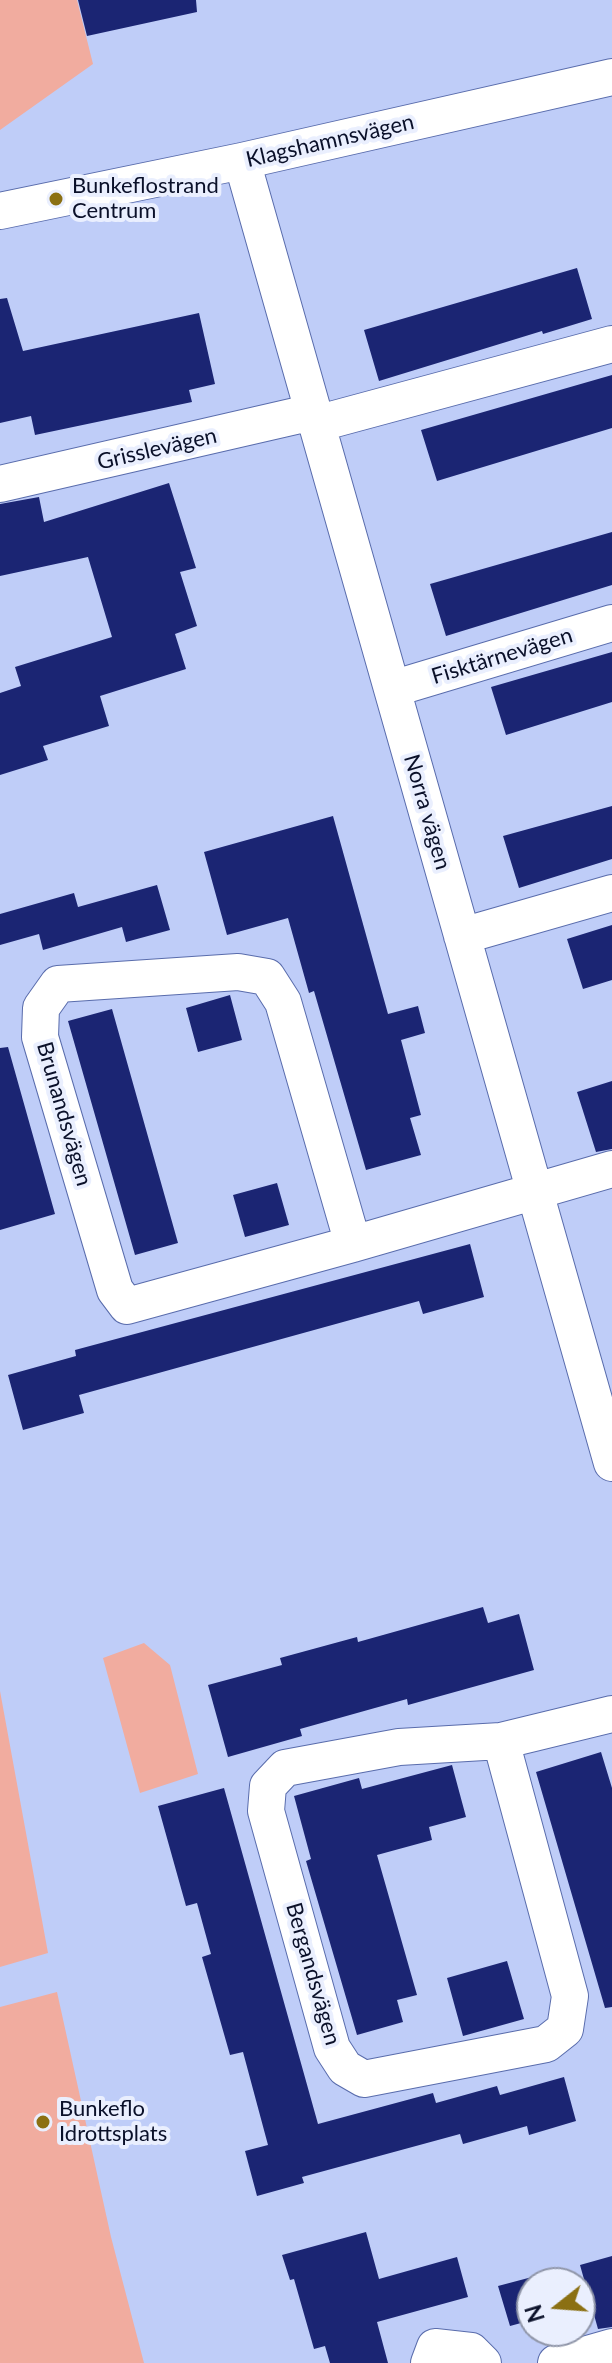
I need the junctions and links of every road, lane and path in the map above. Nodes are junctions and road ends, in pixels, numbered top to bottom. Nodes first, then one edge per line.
1 (612, 77) edge
2 (242, 161) junction
3 (0, 211) edge
4 (612, 344) edge
5 (315, 418) junction
6 (0, 484) edge
7 (612, 623) edge
8 (392, 689) junction
9 (612, 893) edge
10 (462, 936) junction
11 (612, 1169) edge
12 (535, 1191) junction
13 (353, 1244) junction
14 (610, 1450) edge
15 (612, 1714) edge
16 (501, 1741) junction
17 (612, 2347) edge
18 (429, 2363) edge
19 (483, 2363) edge
20 (556, 2363) edge

1 - 2 street, Klagshamnsvägen
2 - 3 street, Klagshamnsvägen
2 - 5 street, Norra vägen
4 - 5 street, Grisslevägen
5 - 6 street, Grisslevägen
5 - 8 street, Norra vägen
7 - 8 street, Fisktärnevägen
8 - 10 street, Norra vägen
9 - 10 street
10 - 12 street, Norra vägen
11 - 12 street, Brunandsvägen
12 - 13 street, Brunandsvägen
12 - 14 street, Norra vägen
13 - 13 street, Brunandsvägen
15 - 16 street, Bergandsvägen
16 - 16 street, Bergandsvägen
17 - 20 street
18 - 19 street

